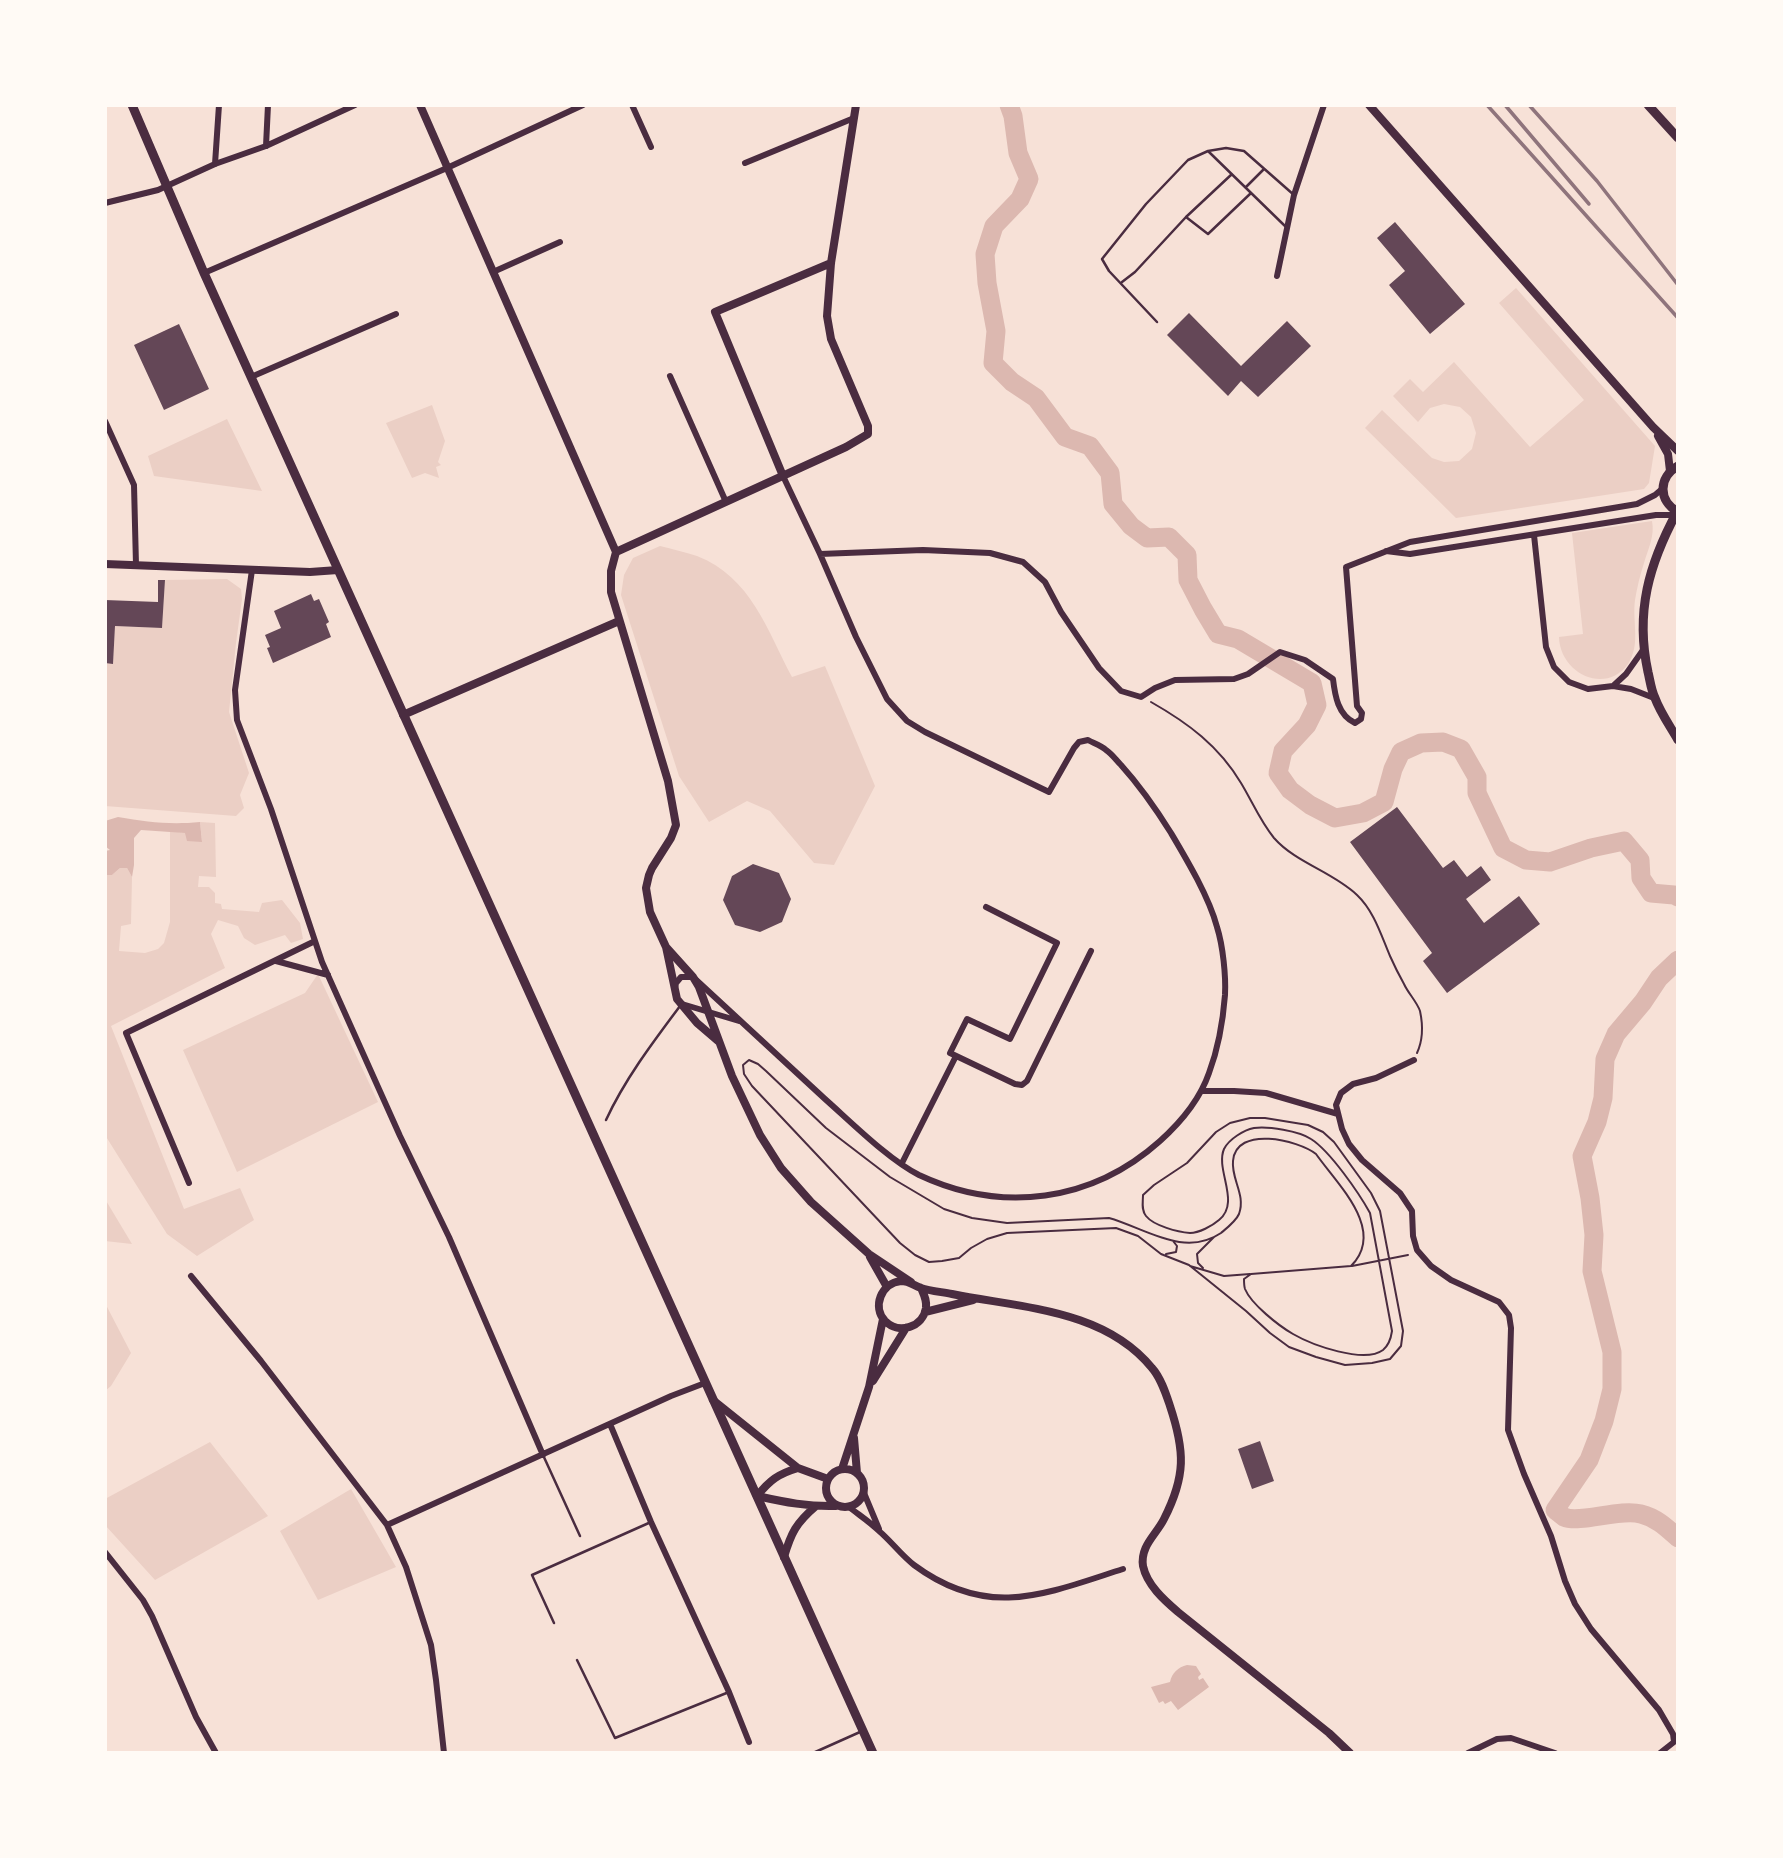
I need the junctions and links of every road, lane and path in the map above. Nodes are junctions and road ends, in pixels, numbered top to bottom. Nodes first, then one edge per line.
1 (132, 105) edge
2 (219, 105) edge
3 (268, 105) edge
4 (330, 105) edge
5 (355, 105) edge
6 (420, 105) edge
7 (583, 105) edge
8 (632, 105) edge
9 (856, 105) edge
10 (1324, 105) edge
11 (1369, 105) edge
12 (1648, 105) edge
13 (329, 116) junction
14 (854, 118) junction
15 (1678, 138) edge
16 (266, 146) junction
17 (650, 147) dead end
18 (1208, 151) junction
19 (745, 163) dead end
20 (215, 164) junction
21 (447, 168) junction
22 (1264, 169) junction
23 (1232, 174) junction
24 (166, 186) junction
25 (1246, 187) junction
26 (1251, 193) junction
27 (1294, 195) junction
28 (105, 203) edge
29 (1186, 217) junction
30 (1287, 228) junction
31 (560, 242) dead end
32 (831, 263) junction
33 (493, 272) junction
34 (204, 273) junction
35 (1277, 276) dead end
36 (1122, 283) junction
37 (396, 314) dead end
38 (1157, 322) dead end
39 (670, 376) dead end
40 (251, 377) junction
41 (105, 421) edge
42 (1653, 427) junction
43 (1678, 451) edge
44 (1674, 468) edge
45 (783, 476) junction
46 (1662, 489) junction
47 (726, 502) junction
48 (1677, 513) edge
49 (1534, 535) junction
50 (1384, 551) junction
51 (616, 552) junction
52 (820, 554) junction
53 (105, 564) edge
54 (136, 565) junction
55 (253, 570) junction
56 (338, 570) junction
57 (619, 621) junction
58 (1643, 650) junction
59 (1613, 686) junction
60 (1141, 697) junction
61 (1654, 698) junction
62 (403, 715) junction
63 (1678, 740) edge
64 (986, 907) dead end
65 (315, 941) junction
66 (666, 947) junction
67 (1091, 951) dead end
68 (274, 961) junction
69 (328, 975) junction
70 (693, 977) junction
71 (674, 990) junction
72 (681, 1004) junction
73 (709, 1012) junction
74 (741, 1021) junction
75 (718, 1041) junction
76 (956, 1056) junction
77 (1414, 1060) joint
78 (1201, 1091) junction
79 (1338, 1114) junction
80 (606, 1120) dead end
81 (902, 1163) junction
82 (189, 1183) dead end
83 (1215, 1237) junction
84 (1173, 1241) junction
85 (1417, 1250) junction
86 (869, 1254) junction
87 (1161, 1254) junction
88 (1390, 1259) junction
89 (1380, 1261) junction
90 (1189, 1265) junction
91 (1351, 1266) junction
92 (1206, 1270) junction
93 (1251, 1273) junction
94 (191, 1276) dead end
95 (911, 1282) junction
96 (887, 1287) junction
97 (920, 1288) junction
98 (977, 1299) junction
99 (925, 1312) junction
100 (883, 1319) junction
101 (906, 1328) junction
102 (705, 1383) junction
103 (869, 1387) junction
104 (712, 1399) junction
105 (610, 1424) junction
106 (854, 1434) junction
107 (543, 1455) junction
108 (798, 1468) junction
109 (842, 1469) junction
110 (858, 1473) junction
111 (828, 1479) junction
112 (864, 1493) junction
113 (757, 1496) junction
114 (816, 1506) junction
115 (836, 1506) junction
116 (849, 1507) junction
117 (651, 1522) junction
118 (387, 1525) junction
119 (880, 1531) junction
120 (580, 1536) dead end
121 (105, 1552) edge
122 (784, 1557) junction
123 (1123, 1569) dead end
124 (554, 1623) dead end
125 (577, 1660) dead end
126 (729, 1692) junction
127 (863, 1730) junction
128 (749, 1742) dead end
129 (216, 1753) edge
130 (443, 1753) edge
131 (813, 1753) edge
132 (873, 1753) edge
133 (1350, 1753) edge
134 (1468, 1753) edge
135 (1555, 1753) edge
136 (1660, 1753) edge

1 - 24 main road
2 - 20 street
3 - 16 street
4 - 13 street
5 - 13 street
6 - 21 street
7 - 21 street
8 - 17 street
9 - 14 street
10 - 27 street
11 - 42 street
12 - 15 main road
13 - 16 street
14 - 19 street
14 - 32 street
16 - 20 street
18 - 22 lane
18 - 23 lane
18 - 36 lane
20 - 24 street
21 - 33 street
21 - 34 street
22 - 25 lane
22 - 27 lane
23 - 25 lane
23 - 29 lane
24 - 28 street
24 - 34 main road
25 - 26 lane
26 - 29 lane
26 - 30 lane
27 - 30 street
29 - 36 lane
30 - 35 street
31 - 33 street
32 - 45 street
32 - 45 street
33 - 51 street
34 - 40 main road
36 - 38 lane
37 - 40 street
39 - 47 street
40 - 56 main road
41 - 54 street
42 - 43 street
42 - 44 street
44 - 46 main road
45 - 47 street
45 - 52 street
46 - 48 main road
46 - 50 street
47 - 51 street
48 - 49 street
48 - 58 main road
49 - 50 street
49 - 59 street
50 - 60 street
51 - 57 street
52 - 60 street
52 - 78 street
53 - 54 street
54 - 55 street
55 - 56 street
55 - 65 street
56 - 62 main road
57 - 62 street
57 - 66 street
58 - 59 street
58 - 61 main road
59 - 61 street
60 - 77 path
61 - 63 main road
62 - 102 main road
64 - 76 street
65 - 68 street
65 - 69 street
66 - 70 street
66 - 71 street
67 - 76 street
68 - 69 street
68 - 82 street
69 - 107 street
70 - 71 street
70 - 73 street
70 - 74 street
71 - 72 street
72 - 73 street
72 - 75 street
72 - 80 lane
73 - 74 street
73 - 75 street
74 - 81 street
75 - 86 street
76 - 81 street
77 - 79 street
78 - 79 street
78 - 81 street
79 - 85 street
83 - 84 path
83 - 91 path
83 - 92 path
84 - 87 path
84 - 87 path
85 - 88 path
85 - 136 street
86 - 95 street
86 - 96 street
87 - 90 path
88 - 89 path
88 - 89 path
88 - 90 path
89 - 91 path
89 - 93 path
90 - 92 path
91 - 93 path
92 - 93 path
94 - 118 street
95 - 96 street
95 - 97 street
96 - 100 street
97 - 98 street
97 - 99 street
98 - 99 street
98 - 133 street
99 - 101 street
100 - 101 street
100 - 103 street
101 - 103 street
102 - 104 main road
102 - 105 street
103 - 106 street
104 - 108 street
104 - 113 main road
105 - 107 street
105 - 117 street
106 - 109 street
106 - 110 street
107 - 118 street
107 - 120 lane
108 - 111 street
108 - 113 street
109 - 110 street
109 - 111 street
110 - 112 street
111 - 115 street
112 - 116 street
112 - 119 street
113 - 114 street
113 - 122 main road
114 - 115 street
114 - 122 street
115 - 116 street
116 - 119 street
117 - 124 lane
117 - 126 street
118 - 130 street
119 - 123 street
121 - 129 street
122 - 127 main road
125 - 126 lane
126 - 128 street
127 - 131 lane
127 - 132 main road
134 - 135 street

